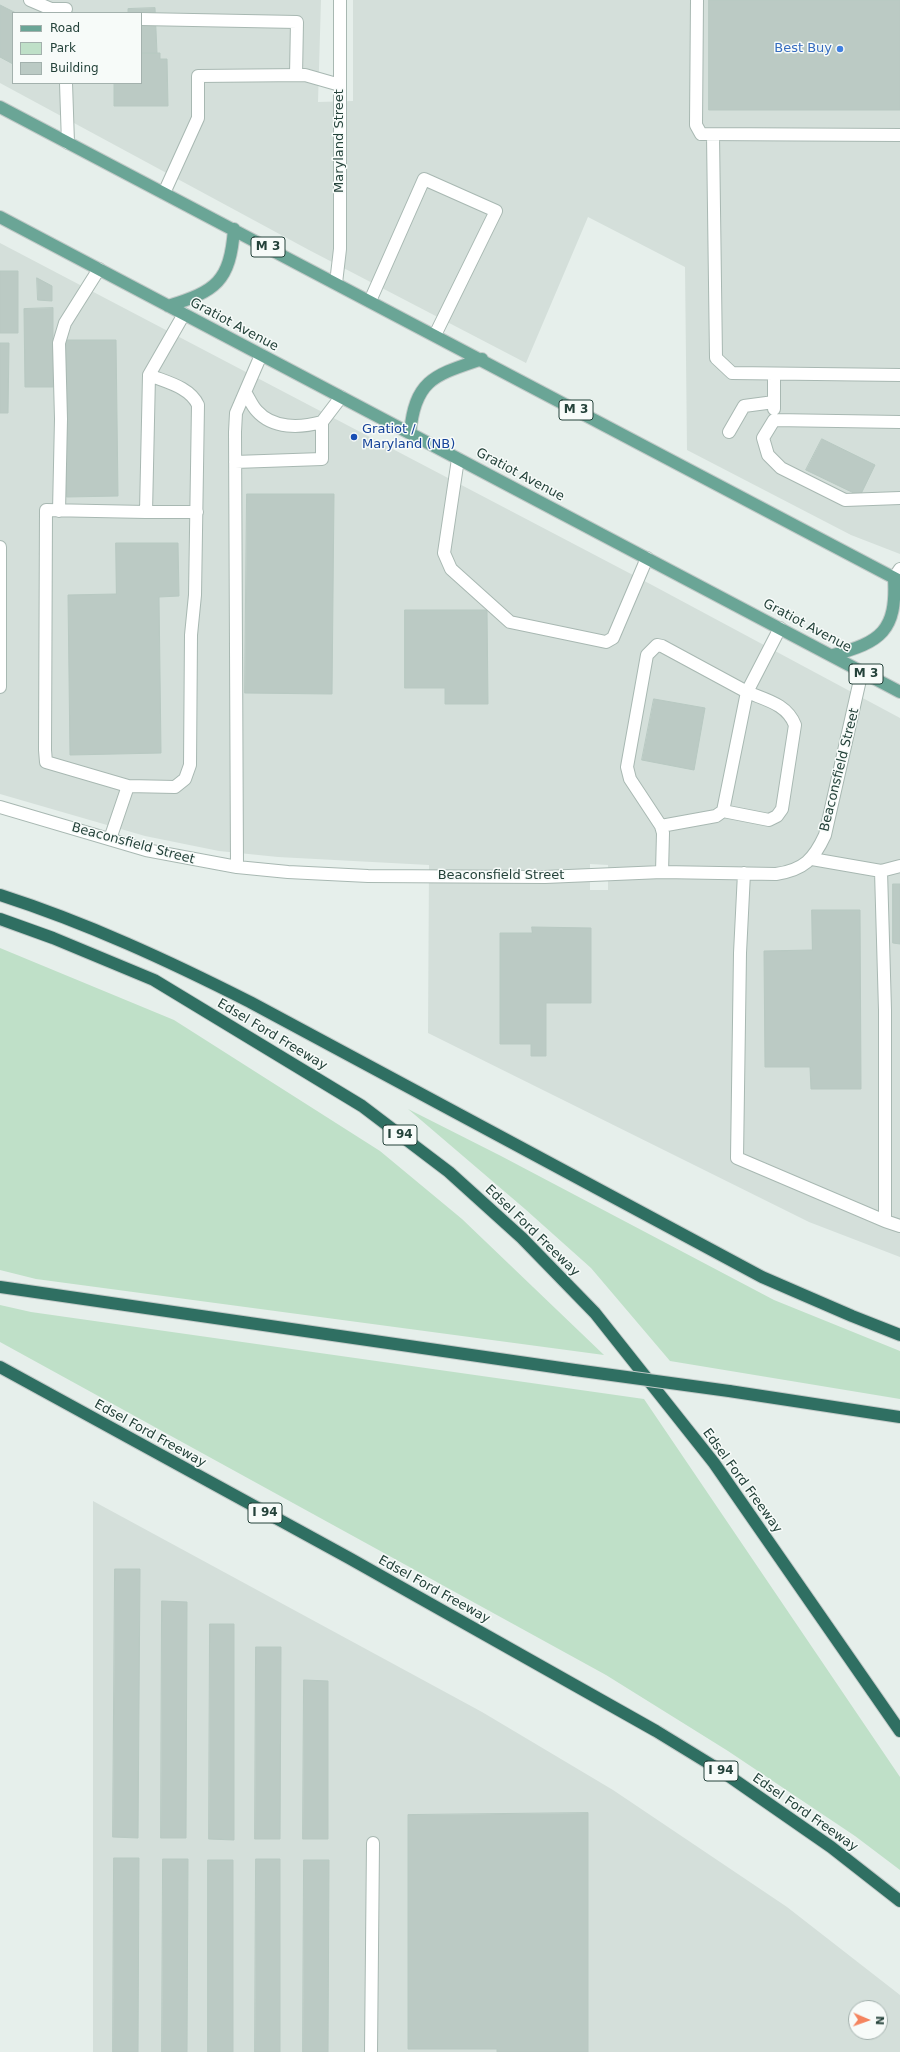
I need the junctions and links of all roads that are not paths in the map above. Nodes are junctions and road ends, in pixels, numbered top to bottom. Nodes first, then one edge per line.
1 (30, 0) edge
2 (340, 0) edge
3 (697, 0) edge
4 (66, 7) edge
5 (142, 19) edge
6 (296, 75) junction
7 (66, 84) edge
8 (340, 85) junction
9 (0, 107) edge
10 (713, 135) junction
11 (900, 135) edge
12 (68, 143) junction
13 (164, 193) junction
14 (0, 217) edge
15 (234, 229) junction
16 (99, 269) junction
17 (336, 283) junction
18 (370, 300) junction
19 (168, 306) junction
20 (184, 314) junction
21 (435, 335) junction
22 (261, 355) junction
23 (482, 359) junction
24 (774, 374) junction
25 (900, 374) edge
26 (149, 375) junction
27 (245, 392) junction
28 (341, 397) junction
29 (774, 402) junction
30 (774, 420) junction
31 (322, 422) junction
32 (900, 422) edge
33 (729, 432) dead end
34 (410, 433) junction
35 (458, 458) junction
36 (235, 462) junction
37 (900, 498) edge
38 (59, 511) junction
39 (146, 512) junction
40 (196, 512) junction
41 (0, 547) edge
42 (647, 558) junction
43 (898, 576) edge
44 (780, 628) junction
45 (833, 655) junction
46 (862, 671) junction
47 (0, 688) edge
48 (747, 692) junction
49 (900, 692) edge
50 (128, 786) junction
51 (0, 807) edge
52 (723, 811) junction
53 (661, 826) junction
54 (110, 839) junction
55 (812, 859) junction
56 (900, 866) edge
57 (237, 867) junction
58 (881, 871) junction
59 (662, 872) junction
60 (744, 873) junction
61 (0, 895) edge
62 (0, 918) edge
63 (885, 1221) junction
64 (900, 1226) edge
65 (0, 1287) edge
66 (900, 1335) edge
67 (0, 1367) edge
68 (900, 1417) edge
69 (900, 1731) edge
70 (373, 1843) dead end
71 (900, 1901) edge
72 (371, 2052) edge

1 - 4 street
2 - 8 street, Maryland Street
3 - 10 street
5 - 6 street
6 - 8 street
6 - 13 street
7 - 12 street
8 - 17 street, Maryland Street
9 - 12 main road, M 3
10 - 11 street
10 - 24 street
12 - 13 main road, M 3
13 - 15 main road, M 3
14 - 16 main road, Gratiot Avenue / M 3
15 - 17 main road, M 3
15 - 19 main road
16 - 19 main road, Gratiot Avenue / M 3
16 - 38 street
17 - 18 main road, M 3
18 - 21 main road, M 3
18 - 21 street
19 - 20 main road, Gratiot Avenue / M 3
20 - 22 main road, Gratiot Avenue / M 3
20 - 26 street
21 - 23 main road, M 3
22 - 27 street
22 - 28 main road, Gratiot Avenue / M 3
23 - 34 main road
23 - 43 main road, M 3
24 - 25 street
24 - 29 street
26 - 39 street
26 - 40 street
27 - 31 street
27 - 36 street
28 - 31 street
28 - 34 main road, Gratiot Avenue / M 3
29 - 30 street
29 - 33 street
30 - 32 street
30 - 37 street
31 - 36 street
34 - 35 main road, Gratiot Avenue / M 3
35 - 42 main road, Gratiot Avenue / M 3
35 - 42 street
36 - 57 street
38 - 39 street
38 - 50 street
39 - 40 street
40 - 50 street
41 - 47 street
42 - 44 main road, Gratiot Avenue / M 3
43 - 45 main road
44 - 45 main road, Gratiot Avenue / M 3
44 - 48 street
45 - 46 main road, Gratiot Avenue / M 3
46 - 49 main road, Gratiot Avenue / M 3
46 - 55 street, Beaconsfield Street
48 - 52 street
48 - 52 street
48 - 53 street
50 - 54 street
51 - 54 street, Beaconsfield Street
52 - 53 street
53 - 59 street
54 - 57 street, Beaconsfield Street
55 - 58 street
55 - 60 street, Beaconsfield Street
56 - 58 street
57 - 59 street, Beaconsfield Street
58 - 63 street
59 - 60 street, Beaconsfield Street
60 - 63 street
61 - 66 highway
62 - 69 highway, Edsel Ford Freeway / I 94
63 - 64 street
65 - 68 highway, bridge
67 - 71 highway, Edsel Ford Freeway / I 94
70 - 72 street

